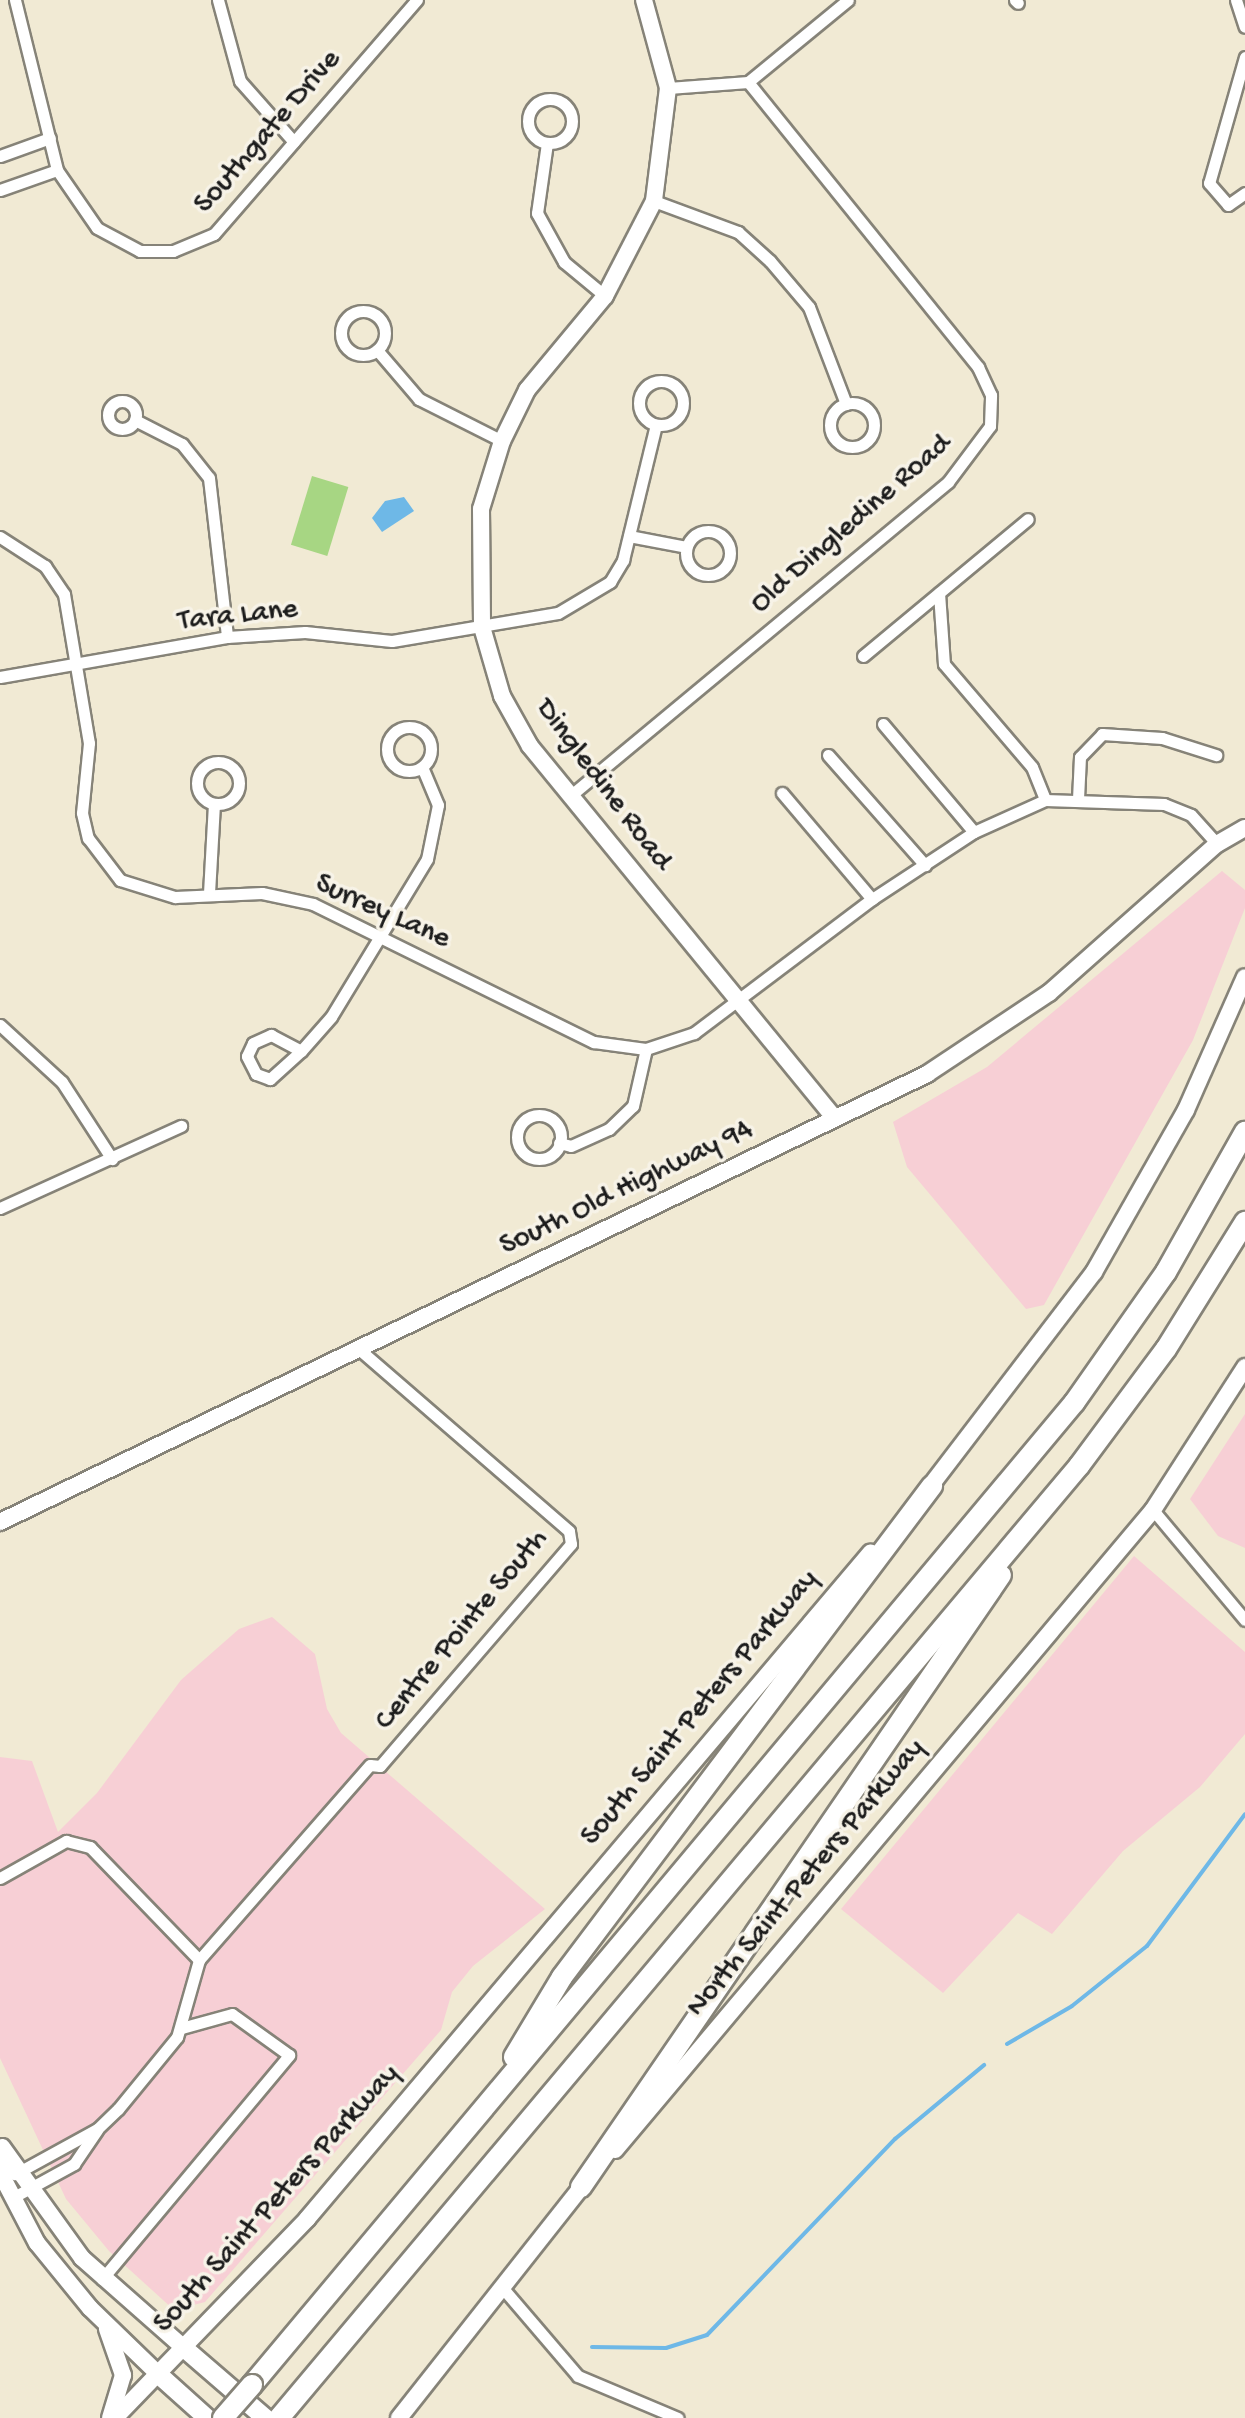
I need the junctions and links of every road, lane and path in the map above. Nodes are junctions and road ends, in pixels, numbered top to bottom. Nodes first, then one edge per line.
1 (15, 0) edge
2 (218, 0) edge
3 (417, 0) edge
4 (644, 0) edge
5 (848, 0) edge
6 (1236, 0) edge
7 (1245, 27) edge
8 (1245, 57) edge
9 (748, 82) junction
10 (668, 88) junction
11 (50, 138) junction
12 (294, 142) junction
13 (547, 143) junction
14 (0, 156) edge
15 (57, 170) junction
16 (0, 190) edge
17 (1245, 193) edge
18 (654, 201) junction
19 (605, 296) junction
20 (377, 350) junction
21 (846, 404) junction
22 (135, 420) dead end
23 (656, 425) junction
24 (502, 441) junction
25 (1028, 519) dead end
26 (629, 536) junction
27 (0, 537) edge
28 (686, 547) junction
29 (939, 593) junction
30 (482, 627) junction
31 (227, 637) junction
32 (863, 656) dead end
33 (80, 665) junction
34 (0, 677) edge
35 (883, 724) dead end
36 (828, 755) dead end
37 (1216, 755) dead end
38 (422, 767) dead end
39 (782, 793) dead end
40 (570, 796) junction
41 (1078, 799) junction
42 (1045, 800) junction
43 (214, 804) dead end
44 (974, 832) junction
45 (1241, 833) edge
46 (1217, 844) junction
47 (925, 865) junction
48 (209, 893) junction
49 (872, 899) junction
50 (377, 932) junction
51 (1245, 977) edge
52 (738, 998) junction
53 (0, 1025) edge
54 (646, 1049) junction
55 (301, 1051) junction
56 (835, 1118) junction
57 (181, 1126) dead end
58 (1245, 1132) edge
59 (559, 1143) dead end
60 (112, 1159) junction
61 (0, 1208) edge
62 (1245, 1222) edge
63 (360, 1350) junction
64 (1245, 1367) edge
65 (932, 1486) junction
66 (1153, 1510) junction
67 (0, 1522) edge
68 (1032, 1523) junction
69 (1245, 1620) edge
70 (0, 1878) edge
71 (199, 1960) junction
72 (181, 2028) junction
73 (485, 2107) junction
74 (97, 2129) junction
75 (1, 2146) edge
76 (21, 2171) junction
77 (4, 2180) junction
78 (581, 2187) junction
79 (30, 2189) junction
80 (12, 2198) junction
81 (102, 2279) junction
82 (501, 2286) junction
83 (105, 2324) junction
84 (184, 2348) junction
85 (158, 2374) junction
86 (276, 2416) edge
87 (112, 2418) edge
88 (207, 2418) edge
89 (223, 2418) edge
90 (399, 2418) edge
91 (678, 2418) edge

1 - 11 street, Southgate Drive
2 - 12 street
3 - 12 street, Southgate Drive
4 - 10 main road, Dingledine Road
5 - 9 street
6 - 7 street
8 - 17 street
9 - 10 street
9 - 40 street, Old Dingledine Road
10 - 18 main road, Dingledine Road
11 - 14 street
11 - 15 street, Southgate Drive
12 - 15 street, Southgate Drive
13 - 13 street
13 - 19 street
15 - 16 street
18 - 19 main road, Dingledine Road
18 - 21 street
19 - 24 main road, Dingledine Road
20 - 20 street
20 - 24 street
21 - 21 street
22 - 31 street
23 - 23 street
23 - 26 street, Tara Lane
24 - 30 main road, Dingledine Road
25 - 29 street
26 - 28 street
26 - 30 street, Tara Lane
27 - 33 street, Surrey Lane
28 - 28 street
29 - 32 street
29 - 42 street
30 - 31 street, Tara Lane
30 - 40 main road, Dingledine Road
31 - 33 street, Tara Lane
33 - 34 street, Tara Lane
33 - 48 street, Surrey Lane
35 - 44 street
36 - 47 street
37 - 41 street
38 - 50 street
39 - 49 street
40 - 52 main road, Dingledine Road
41 - 42 street
41 - 46 street
42 - 44 street
43 - 48 street
44 - 47 street
45 - 46 main road, South Old Highway 94
46 - 56 main road, South Old Highway 94
47 - 49 street
48 - 50 street, Surrey Lane
49 - 52 street
50 - 54 street, Surrey Lane
50 - 55 street
51 - 65 main road, South Saint Peters Parkway
52 - 54 street
52 - 56 main road, Dingledine Road
53 - 60 street
54 - 59 street
55 - 55 street
56 - 63 main road, South Old Highway 94
57 - 60 street
58 - 73 highway
60 - 61 street
62 - 68 highway
63 - 67 main road, South Old Highway 94
63 - 71 street, Centre Pointe South
64 - 66 main road, North Saint Peters Parkway
65 - 73 highway
65 - 84 main road, South Saint Peters Parkway
66 - 69 street
66 - 78 main road, North Saint Peters Parkway
68 - 78 highway
68 - 86 highway
70 - 71 street
71 - 72 street, Centre Pointe South
72 - 74 street, Centre Pointe South
72 - 81 street
73 - 89 highway, bridge
74 - 76 street, Centre Pointe South
74 - 79 street, Centre Pointe South
75 - 76 main road
75 - 77 main road
76 - 77 street, Centre Pointe South
76 - 79 main road
77 - 80 main road
78 - 82 main road, North Saint Peters Parkway
79 - 80 street, Centre Pointe South
79 - 81 main road
80 - 83 main road
81 - 84 main road
82 - 90 main road, North Saint Peters Parkway
82 - 91 street
83 - 85 main road
83 - 87 main road
84 - 85 main road, South Saint Peters Parkway
84 - 86 main road
85 - 87 main road, South Saint Peters Parkway
85 - 88 main road

